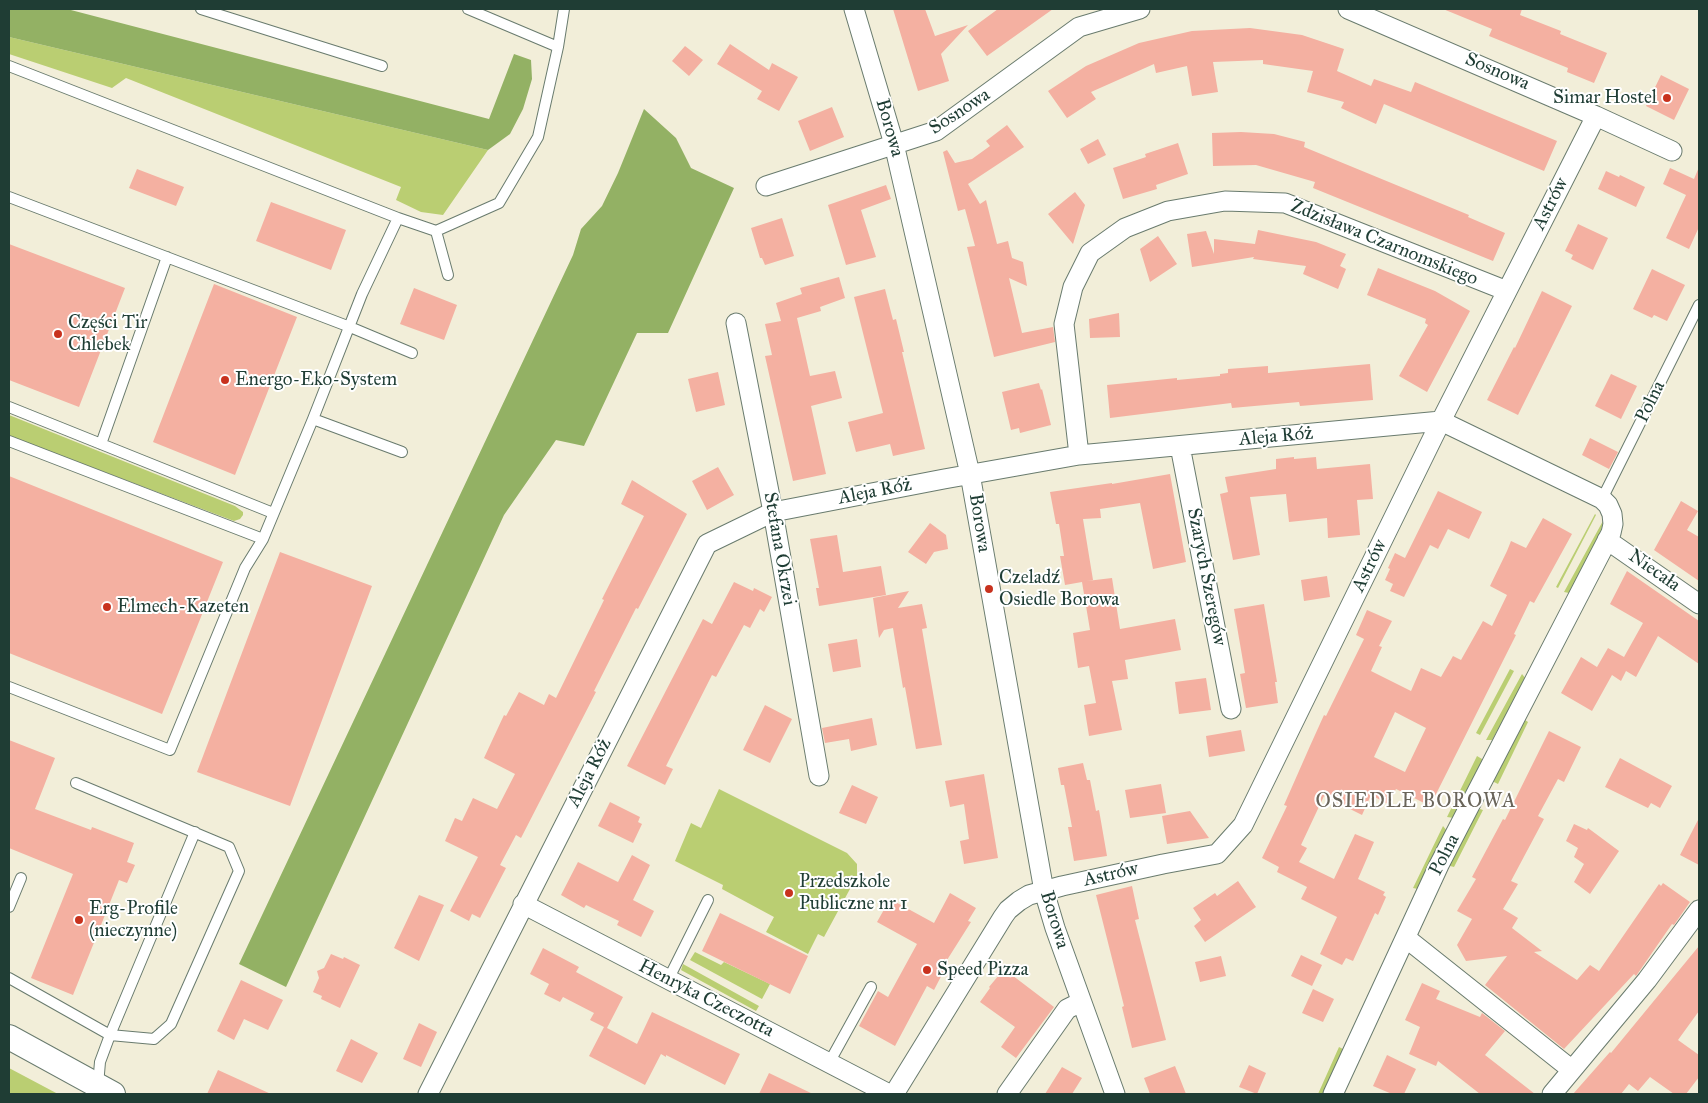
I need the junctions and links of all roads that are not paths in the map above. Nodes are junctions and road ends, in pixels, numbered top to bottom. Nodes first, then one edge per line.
1 (201, 9) edge
2 (468, 9) edge
3 (564, 9) edge
4 (854, 9) edge
5 (1140, 9) edge
6 (1348, 9) edge
7 (558, 46) junction
8 (9, 66) edge
9 (382, 66) dead end
10 (1596, 116) junction
11 (894, 144) junction
12 (1672, 151) dead end
13 (766, 186) dead end
14 (9, 197) edge
15 (398, 218) junction
16 (436, 231) junction
17 (167, 257) junction
18 (448, 275) dead end
19 (1507, 292) junction
20 (1699, 305) edge
21 (736, 323) dead end
22 (350, 327) junction
23 (412, 354) dead end
24 (9, 407) edge
25 (313, 419) junction
26 (1441, 421) junction
27 (9, 441) edge
28 (101, 444) junction
29 (1180, 446) junction
30 (402, 452) dead end
31 (1079, 455) junction
32 (970, 474) junction
33 (1602, 499) junction
34 (773, 512) junction
35 (274, 513) junction
36 (263, 539) junction
37 (1607, 540) junction
38 (1699, 604) edge
39 (9, 687) edge
40 (1231, 709) dead end
41 (819, 776) dead end
42 (76, 783) dead end
43 (195, 832) junction
44 (21, 878) dead end
45 (1044, 891) junction
46 (708, 900) dead end
47 (523, 904) junction
48 (9, 907) edge
49 (1699, 910) edge
50 (1406, 938) junction
51 (9, 978) edge
52 (668, 980) junction
53 (871, 987) dead end
54 (1081, 1002) junction
55 (110, 1035) junction
56 (9, 1037) edge
57 (830, 1063) junction
58 (1572, 1070) junction
59 (105, 1090) edge
60 (428, 1094) edge
61 (889, 1094) edge
62 (894, 1094) edge
63 (1007, 1094) edge
64 (1115, 1094) edge
65 (1333, 1094) edge
66 (1552, 1094) edge

1 - 9 lane
2 - 7 lane
3 - 7 lane
4 - 11 street, Borowa
5 - 11 street, Sosnowa
6 - 10 street, Sosnowa
7 - 16 lane
8 - 15 lane
10 - 12 street, Sosnowa
10 - 19 street, Astrów
11 - 13 street, Sosnowa
11 - 32 street, Borowa
14 - 17 lane
15 - 16 lane
15 - 22 lane
16 - 18 lane
17 - 22 lane
17 - 28 lane
19 - 26 street, Astrów
19 - 31 street, Zdzisława Czarnomskiego
20 - 33 lane, Polna
21 - 34 street, Stefana Okrzei
22 - 23 lane
22 - 25 lane
24 - 28 lane
25 - 30 lane
25 - 35 lane
26 - 29 street, Aleja Róż
26 - 33 street
26 - 45 street, Astrów
27 - 36 lane
28 - 35 lane
29 - 31 street, Aleja Róż
29 - 40 street, Szarych Szeregów
31 - 32 street, Aleja Róż
32 - 34 street, Aleja Róż
32 - 45 street, Borowa
33 - 37 street
34 - 41 street, Stefana Okrzei
34 - 47 street, Aleja Róż
35 - 36 lane
36 - 39 lane
37 - 38 street, Niecała
37 - 50 street, Polna
42 - 43 lane
43 - 55 lane
43 - 55 lane
44 - 48 lane
45 - 54 street, Borowa
45 - 62 street, Astrów
46 - 52 lane
47 - 52 street, Henryka Czeczotta
47 - 60 street, Aleja Róż
49 - 58 street
50 - 58 street
50 - 65 street, Polna
51 - 55 lane
52 - 57 street, Henryka Czeczotta
53 - 57 lane
54 - 63 street
54 - 64 street, Borowa
55 - 59 lane
56 - 59 street
57 - 61 street, Henryka Czeczotta
58 - 66 street

